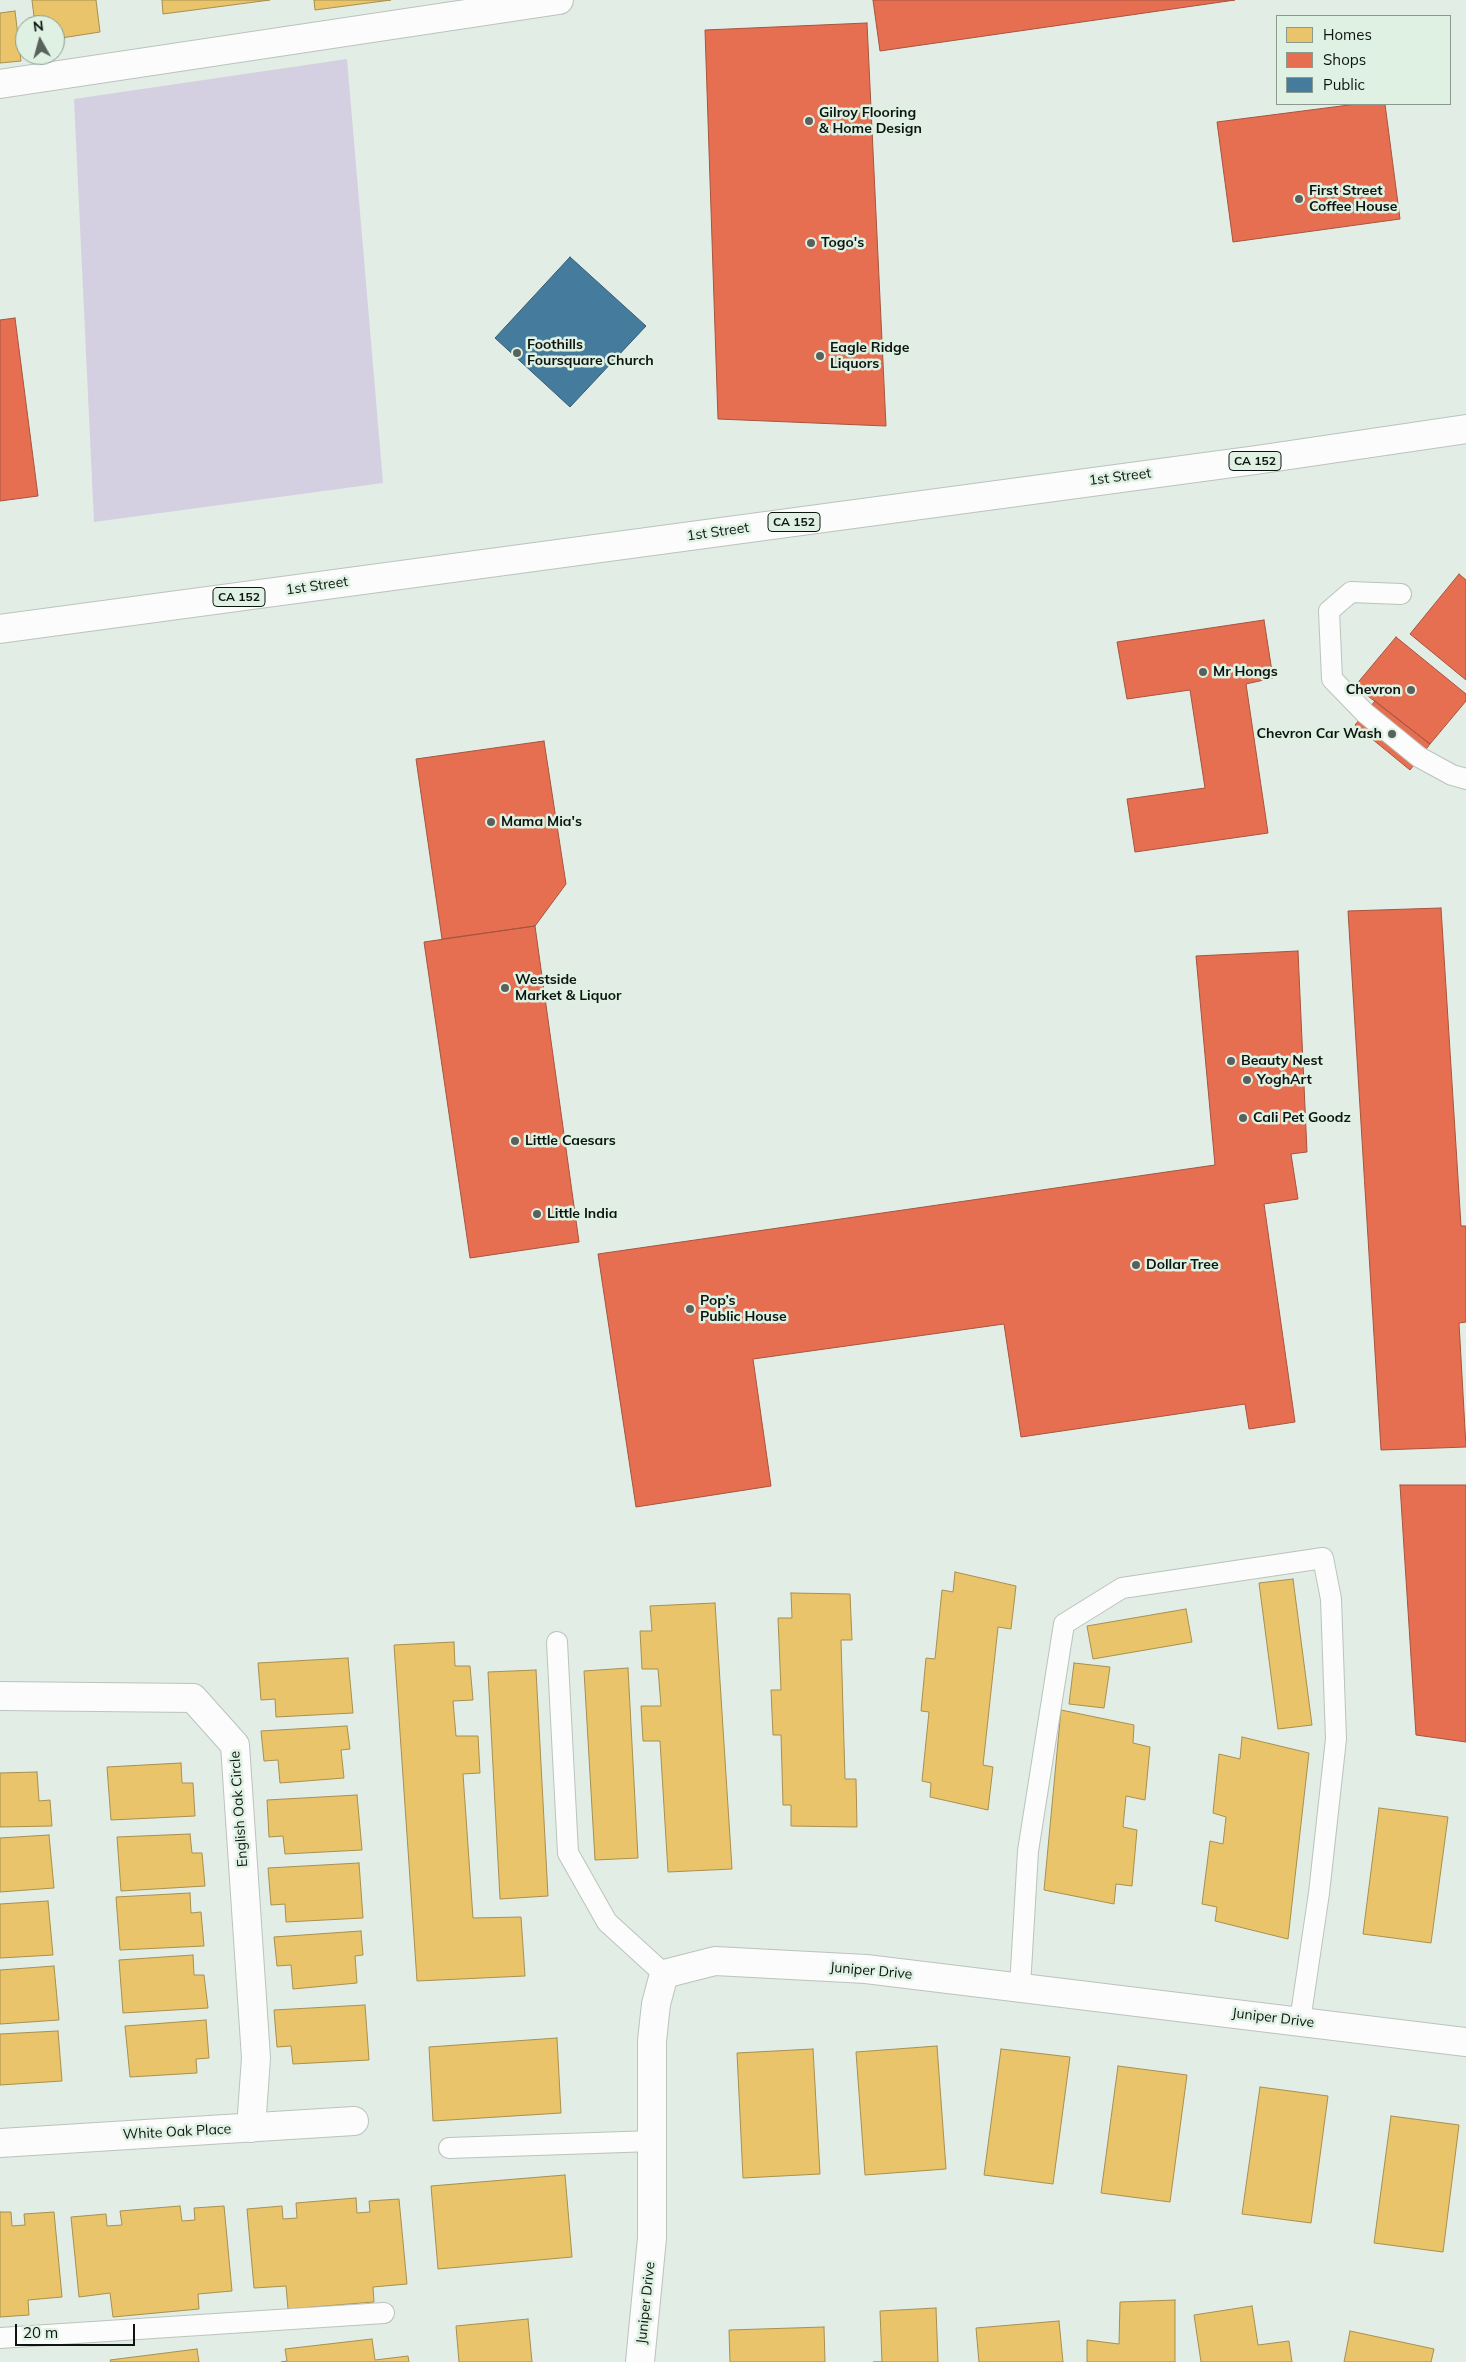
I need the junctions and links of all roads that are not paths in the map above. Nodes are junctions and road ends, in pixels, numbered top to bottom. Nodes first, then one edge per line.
1 (559, 0) edge
2 (0, 84) edge
3 (1466, 429) edge
4 (1401, 594) dead end
5 (0, 629) edge
6 (1466, 779) edge
7 (557, 1642) dead end
8 (0, 1696) edge
9 (664, 1974) junction
10 (1020, 1987) junction
11 (1300, 2021) junction
12 (1466, 2042) edge
13 (354, 2121) dead end
14 (251, 2128) junction
15 (653, 2141) junction
16 (0, 2142) edge
17 (448, 2148) dead end
18 (384, 2313) dead end
19 (0, 2338) edge
20 (640, 2362) edge

1 - 2 street
3 - 5 street, 1st Street / CA 152
4 - 6 lane
7 - 9 lane
8 - 14 street, English Oak Circle
9 - 10 street, Juniper Drive
9 - 15 street, Juniper Drive
10 - 11 street, Juniper Drive
10 - 11 lane
11 - 12 street, Juniper Drive
13 - 14 street, White Oak Place
14 - 16 street, White Oak Place
15 - 17 lane
15 - 20 street, Juniper Drive
18 - 19 lane

